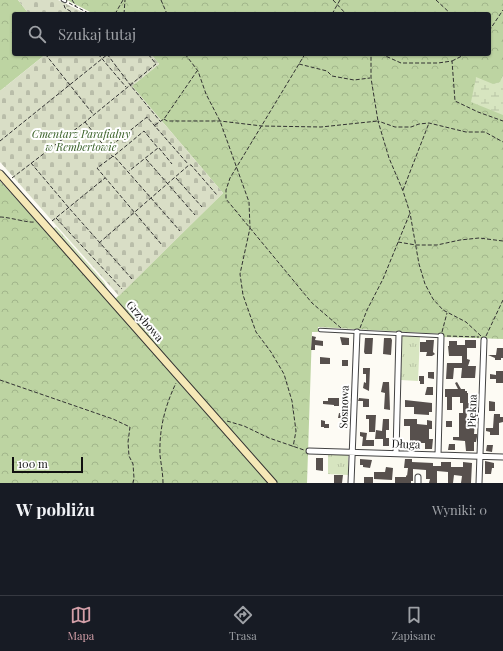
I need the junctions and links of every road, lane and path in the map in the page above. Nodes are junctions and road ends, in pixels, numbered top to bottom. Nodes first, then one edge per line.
1 (72, 0) edge
2 (124, 0) edge
3 (161, 0) edge
4 (333, 0) edge
5 (340, 0) edge
6 (436, 0) edge
7 (64, 1) edge
8 (76, 6) junction
9 (337, 6) junction
10 (503, 10) edge
11 (73, 12) edge
12 (86, 12) edge
13 (116, 12) edge
14 (124, 12) edge
15 (165, 12) edge
16 (333, 12) edge
17 (344, 12) edge
18 (449, 12) edge
19 (491, 28) edge
20 (47, 56) edge
21 (104, 56) edge
22 (109, 56) edge
23 (150, 56) edge
24 (187, 56) edge
25 (304, 56) edge
26 (371, 56) edge
27 (385, 56) edge
28 (462, 56) edge
29 (102, 58) junction
30 (452, 61) junction
31 (298, 64) junction
32 (198, 71) junction
33 (371, 78) junction
34 (131, 84) junction
35 (70, 85) junction
36 (126, 88) junction
37 (94, 114) junction
38 (164, 119) junction
39 (160, 121) junction
40 (220, 121) junction
41 (378, 121) junction
42 (503, 121) edge
43 (85, 122) junction
44 (429, 123) junction
45 (155, 125) junction
46 (262, 126) junction
47 (0, 141) edge
48 (503, 142) edge
49 (158, 148) junction
50 (106, 150) junction
51 (114, 156) junction
52 (145, 158) junction
53 (32, 164) junction
54 (172, 164) dead end
55 (189, 165) junction
56 (237, 167) junction
57 (128, 171) junction
58 (0, 174) edge
59 (176, 177) junction
60 (12, 178) dead end
61 (105, 178) junction
62 (167, 184) junction
63 (403, 191) junction
64 (218, 195) dead end
65 (152, 198) junction
66 (202, 207) dead end
67 (68, 208) junction
68 (134, 213) junction
69 (410, 213) junction
70 (195, 215) dead end
71 (0, 217) edge
72 (56, 218) junction
73 (41, 220) junction
74 (52, 222) dead end
75 (250, 228) junction
76 (180, 231) dead end
77 (503, 241) edge
78 (398, 242) junction
79 (99, 243) junction
80 (162, 245) dead end
81 (416, 246) junction
82 (132, 279) dead end
83 (122, 290) dead end
84 (503, 300) edge
85 (447, 312) junction
86 (320, 330) dead end
87 (345, 331) junction
88 (357, 332) junction
89 (399, 334) junction
90 (441, 336) junction
91 (484, 340) joint
92 (179, 377) junction
93 (0, 380) edge
94 (226, 421) dead end
95 (293, 447) junction
96 (309, 451) joint
97 (352, 452) junction
98 (396, 453) junction
99 (438, 455) junction
100 (480, 457) junction
101 (503, 457) edge
102 (418, 477) dead end
103 (133, 483) edge
104 (163, 483) edge
105 (273, 483) edge
106 (351, 483) edge
107 (418, 483) edge
108 (479, 483) edge

1 - 8 path
2 - 13 path
2 - 14 path
3 - 15 path
4 - 9 path
5 - 9 path
6 - 18 path
7 - 8 path
7 - 11 path
8 - 12 path
9 - 16 path
9 - 17 path
10 - 19 path
20 - 35 path
21 - 29 path
22 - 34 path
23 - 34 path
24 - 32 path
25 - 31 path
26 - 33 path
27 - 30 path
28 - 30 path
29 - 35 path
29 - 36 path
30 - 42 path
31 - 33 path
31 - 46 path
32 - 38 path
32 - 40 path
33 - 41 path
34 - 36 path
34 - 39 path
35 - 37 path
35 - 47 path
36 - 37 path
37 - 43 path
38 - 39 path
38 - 40 path
39 - 45 path
40 - 46 path
40 - 56 path
41 - 44 path
41 - 46 path
41 - 63 path
43 - 50 path
43 - 53 path
44 - 48 path
44 - 63 path
45 - 50 path
45 - 55 path
46 - 56 path
49 - 51 path
49 - 52 path
49 - 54 path
50 - 51 path
51 - 57 path
51 - 61 path
52 - 57 path
52 - 62 path
53 - 60 path
53 - 67 path
55 - 59 path
55 - 64 path
56 - 75 path
56 - 75 path
57 - 65 path
58 - 73 street, Grzybowa
59 - 62 path
59 - 66 path
61 - 67 path
61 - 68 path
62 - 65 path
62 - 70 path
63 - 69 path
65 - 68 path
65 - 76 path
67 - 72 path
67 - 79 path
68 - 79 path
68 - 80 path
69 - 78 path
69 - 81 path
71 - 73 path
72 - 74 path
72 - 83 path
73 - 92 street, Grzybowa
75 - 87 path
75 - 95 path
77 - 81 path
78 - 81 path
78 - 88 path
79 - 82 path
81 - 85 path
84 - 91 path
85 - 90 path
85 - 90 path
86 - 87 lane
87 - 88 lane
88 - 89 lane
88 - 97 street, Sosnowa
89 - 90 lane
89 - 98 street
90 - 99 street
91 - 100 street, Piękna
92 - 104 path
92 - 105 street, Grzybowa
93 - 103 path
94 - 95 path
95 - 96 path
96 - 97 street, Długa
97 - 98 street, Długa
97 - 106 street, Sosnowa
98 - 99 street, Długa
99 - 100 street, Długa
100 - 101 street, Długa
100 - 108 street, Piękna
102 - 107 street

